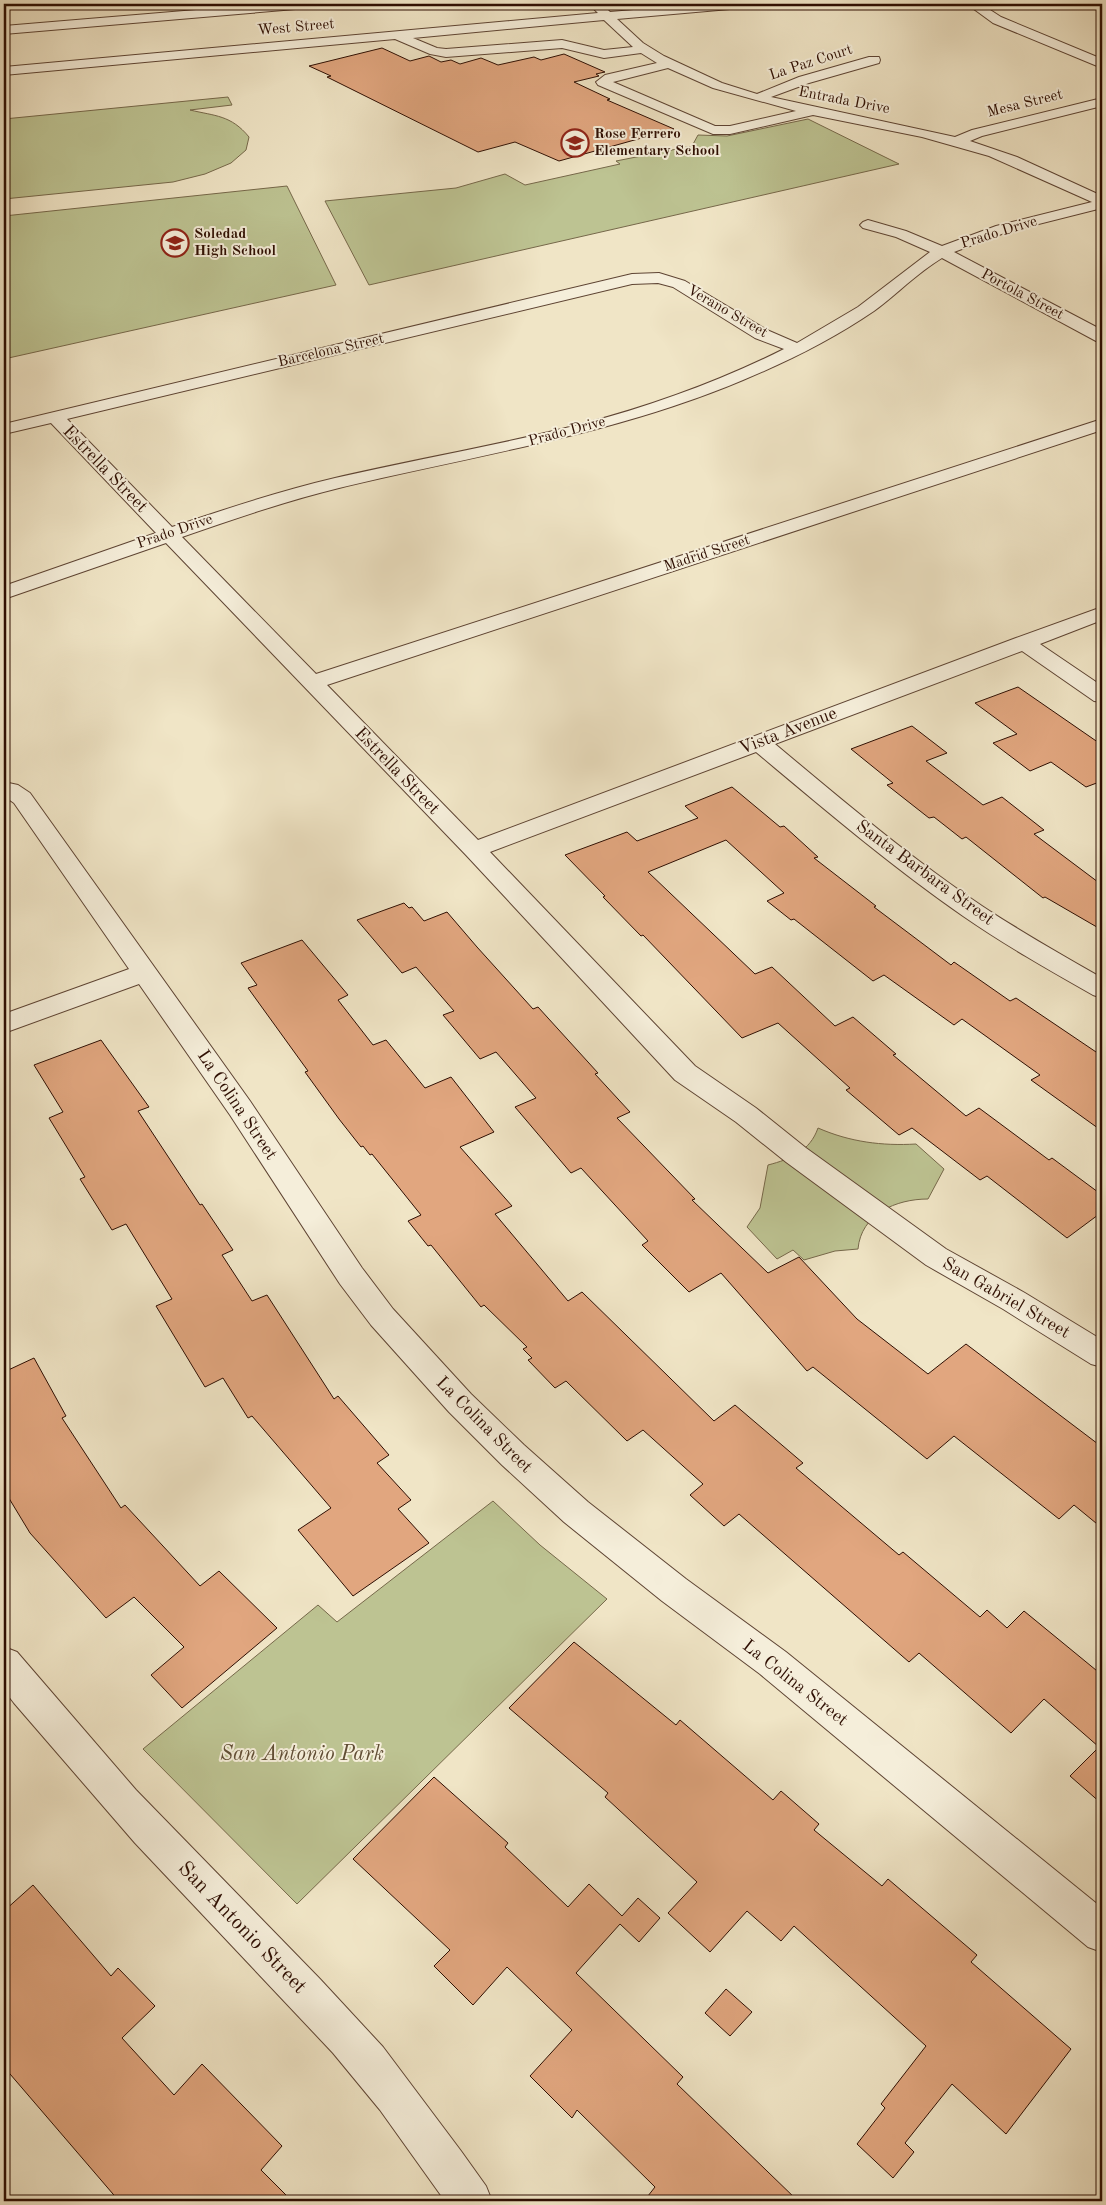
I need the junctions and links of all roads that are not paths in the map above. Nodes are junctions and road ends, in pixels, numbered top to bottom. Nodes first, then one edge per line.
1 (307, 4) edge
2 (595, 4) edge
3 (741, 4) edge
4 (973, 4) edge
5 (607, 16) junction
6 (87, 23) junction
7 (4, 30) edge
8 (397, 35) junction
9 (644, 49) junction
10 (874, 60) dead end
11 (101, 62) junction
12 (669, 64) junction
13 (1102, 64) edge
14 (4, 71) edge
15 (625, 74) junction
16 (643, 82) dead end
17 (758, 98) junction
18 (1102, 102) edge
19 (814, 112) junction
20 (721, 115) dead end
21 (747, 126) junction
22 (957, 141) junction
23 (1102, 203) edge
24 (868, 225) dead end
25 (942, 252) junction
26 (659, 278) joint
27 (1102, 337) edge
28 (795, 348) junction
29 (55, 417) junction
30 (1102, 424) edge
31 (4, 429) edge
32 (166, 534) junction
33 (4, 593) edge
34 (1102, 613) edge
35 (1023, 642) junction
36 (311, 683) junction
37 (1102, 696) edge
38 (758, 742) junction
39 (4, 788) edge
40 (474, 850) junction
41 (145, 972) junction
42 (1102, 990) edge
43 (4, 1024) edge
44 (746, 1115) joint
45 (1102, 1355) edge
46 (4, 1663) edge
47 (1102, 1933) edge
48 (471, 2201) edge

1 - 6 street
2 - 5 street, Entrada Drive
3 - 5 street, West Street
4 - 13 street
5 - 8 street, West Street
5 - 9 street, Entrada Drive
6 - 7 street
6 - 11 street
8 - 9 street
8 - 11 street, West Street
9 - 12 street, Entrada Drive
10 - 17 street, La Paz Court
11 - 14 street, West Street
12 - 15 street
12 - 17 street, Entrada Drive
15 - 16 street
15 - 21 street
17 - 19 street, Entrada Drive
18 - 22 street, Mesa Street
19 - 21 street
19 - 22 street, Entrada Drive
20 - 21 street
22 - 23 street, Entrada Drive
23 - 25 street, Prado Drive
24 - 25 street, Portola Street
25 - 27 street, Portola Street
25 - 28 street, Prado Drive
26 - 28 street, Verano Street
26 - 29 street, Barcelona Street
28 - 32 street, Prado Drive
29 - 31 street, Barcelona Street
29 - 32 street, Estrella Street
30 - 36 street, Madrid Street
32 - 33 street, Prado Drive
32 - 36 street, Estrella Street
34 - 35 street, Vista Avenue
35 - 37 street
35 - 38 street, Vista Avenue
36 - 40 street, Estrella Street
38 - 40 street, Vista Avenue
38 - 42 street, Santa Barbara Street
39 - 41 street, La Colina Street
40 - 44 street, Estrella Street
41 - 43 street
41 - 47 street, La Colina Street
44 - 45 street, San Gabriel Street
46 - 48 street, San Antonio Street

